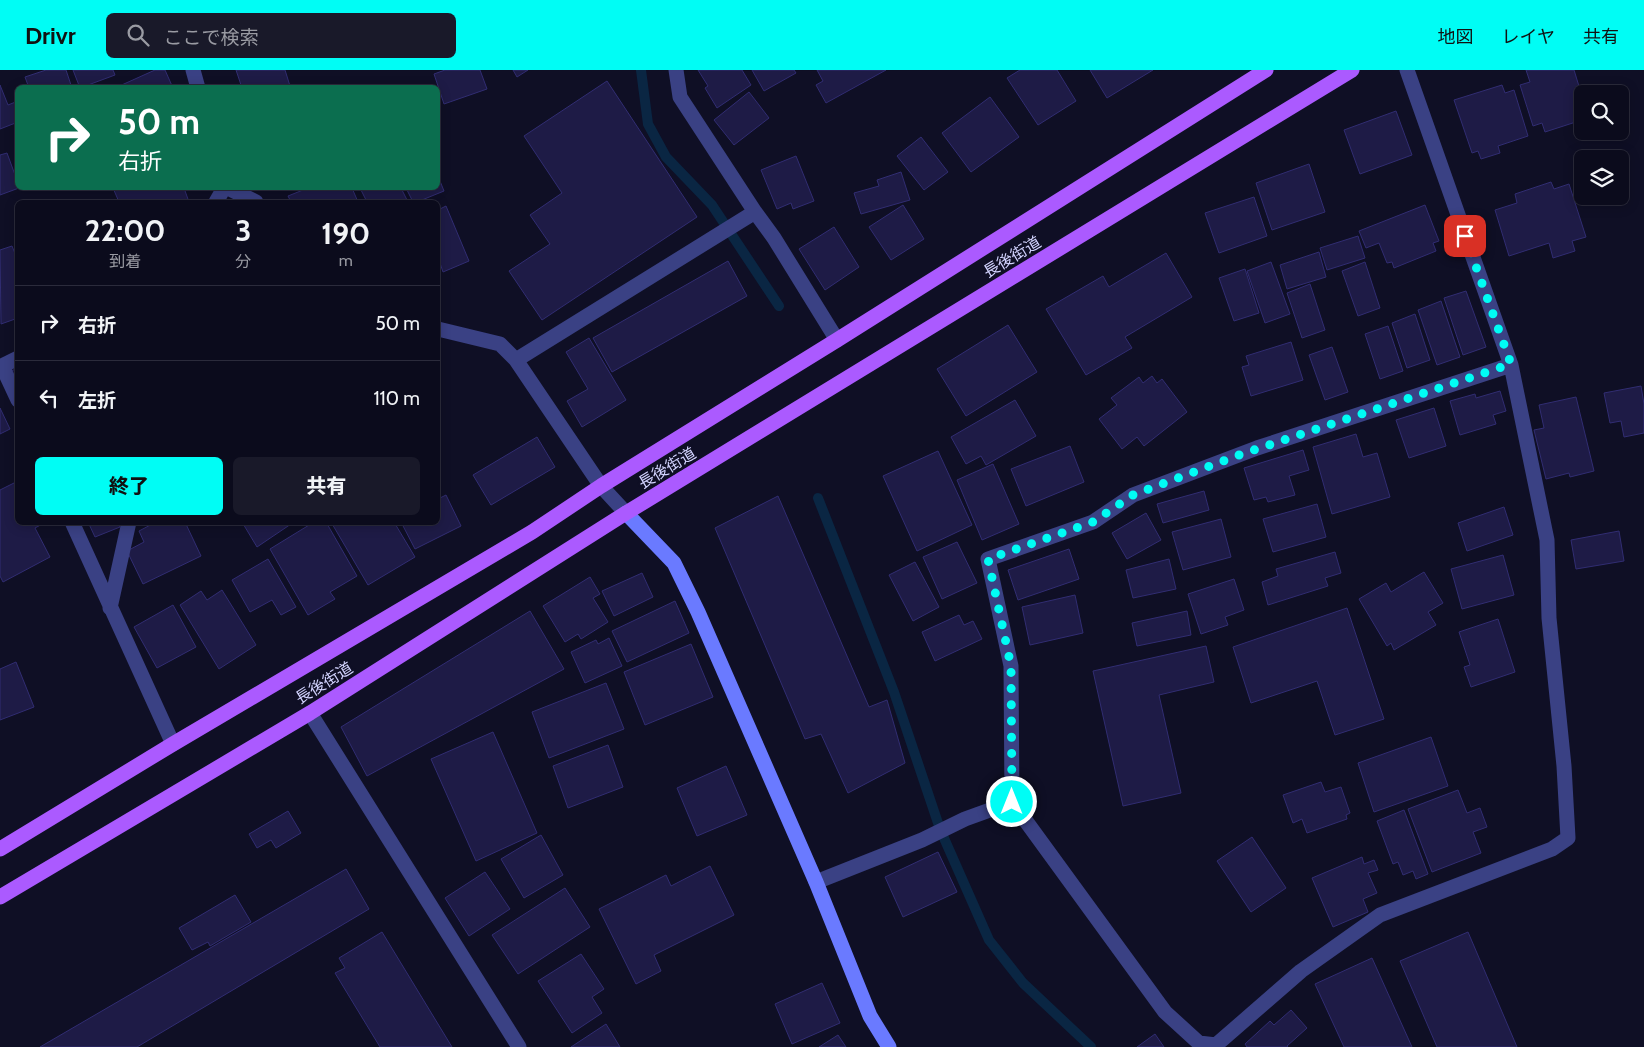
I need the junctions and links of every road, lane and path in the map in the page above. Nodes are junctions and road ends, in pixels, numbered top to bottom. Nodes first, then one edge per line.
1 (193, 70) edge
2 (676, 70) edge
3 (1266, 70) edge
4 (1352, 70) edge
5 (1407, 70) edge
6 (197, 85) edge
7 (230, 190) edge
8 (252, 200) edge
9 (750, 215) junction
10 (440, 329) edge
11 (837, 340) junction
12 (15, 359) edge
13 (516, 360) junction
14 (1511, 364) junction
15 (1, 366) edge
16 (15, 394) edge
17 (601, 486) junction
18 (626, 513) junction
19 (73, 525) edge
20 (128, 525) edge
21 (110, 608) junction
22 (310, 713) junction
23 (173, 744) junction
24 (1012, 802) junction
25 (0, 849) edge
26 (816, 882) junction
27 (0, 897) edge
28 (519, 1047) edge
29 (888, 1047) edge

1 - 6 street
2 - 9 street
3 - 11 main road, 長後街道
4 - 18 main road, 長後街道
5 - 14 street
7 - 8 street
9 - 11 street
9 - 13 street
10 - 13 street
11 - 17 main road, 長後街道
12 - 15 street
13 - 17 street
14 - 24 street
14 - 24 street
15 - 16 street
17 - 18 street
17 - 23 main road, 長後街道
18 - 22 main road, 長後街道
18 - 26 street
19 - 21 street
20 - 21 street
21 - 23 street
22 - 27 main road, 長後街道
22 - 28 street
23 - 25 main road, 長後街道
24 - 26 street
26 - 29 street

